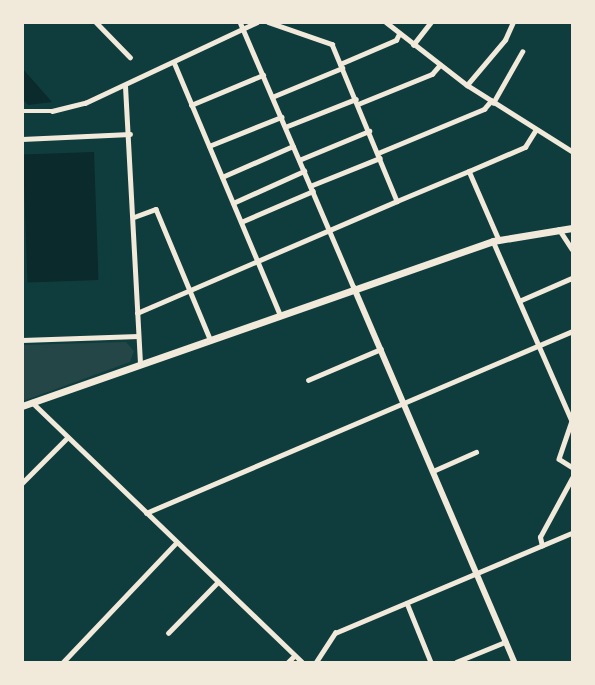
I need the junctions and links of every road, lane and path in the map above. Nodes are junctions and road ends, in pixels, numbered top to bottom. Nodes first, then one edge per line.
1 (96, 22) edge
2 (240, 22) edge
3 (257, 22) edge
4 (268, 22) edge
5 (386, 22) edge
6 (399, 22) edge
7 (432, 22) edge
8 (513, 22) edge
9 (243, 29) junction
10 (394, 29) junction
11 (399, 34) junction
12 (413, 45) junction
13 (522, 52) dead end
14 (130, 57) dead end
15 (174, 62) junction
16 (341, 66) junction
17 (439, 66) junction
18 (263, 75) junction
19 (467, 85) junction
20 (125, 86) junction
21 (272, 97) junction
22 (357, 101) junction
23 (492, 102) junction
24 (191, 105) junction
25 (22, 111) edge
26 (281, 117) junction
27 (285, 127) junction
28 (369, 131) junction
29 (535, 131) junction
30 (130, 134) junction
31 (22, 139) edge
32 (209, 146) junction
33 (293, 146) junction
34 (573, 151) edge
35 (379, 155) junction
36 (299, 160) junction
37 (304, 171) junction
38 (469, 171) junction
39 (222, 177) junction
40 (310, 186) junction
41 (313, 191) junction
42 (398, 201) junction
43 (233, 203) junction
44 (134, 217) junction
45 (241, 222) junction
46 (573, 228) edge
47 (559, 229) junction
48 (330, 231) junction
49 (496, 240) junction
50 (573, 249) edge
51 (258, 263) junction
52 (573, 278) edge
53 (354, 288) junction
54 (191, 292) junction
55 (519, 301) junction
56 (137, 313) junction
57 (280, 314) junction
58 (573, 331) edge
59 (138, 336) junction
60 (210, 339) junction
61 (22, 340) edge
62 (539, 345) junction
63 (381, 349) junction
64 (140, 363) junction
65 (308, 380) dead end
66 (32, 402) junction
67 (405, 402) junction
68 (22, 406) edge
69 (67, 438) junction
70 (476, 452) dead end
71 (573, 467) edge
72 (433, 471) junction
73 (573, 478) edge
74 (22, 483) edge
75 (146, 513) junction
76 (573, 533) edge
77 (176, 543) junction
78 (542, 546) junction
79 (476, 574) junction
80 (217, 583) junction
81 (407, 603) junction
82 (168, 633) dead end
83 (505, 642) junction
84 (294, 656) junction
85 (63, 663) edge
86 (288, 663) edge
87 (302, 663) edge
88 (316, 663) edge
89 (431, 663) edge
90 (456, 663) edge
91 (514, 663) edge

1 - 14 street
2 - 9 street
3 - 9 street
4 - 16 street
5 - 10 street
6 - 10 street
7 - 12 street
8 - 19 street
9 - 15 street
9 - 18 street
10 - 11 street
11 - 12 street
11 - 16 street
12 - 17 street
13 - 23 street
15 - 20 street
15 - 24 street
16 - 21 street
16 - 22 street
17 - 19 street
17 - 22 street
18 - 21 street
18 - 24 street
19 - 23 street
20 - 25 street
20 - 30 street
21 - 26 street
22 - 27 street
22 - 28 street
23 - 29 street
23 - 35 street
24 - 32 street
26 - 27 street
26 - 32 street
27 - 33 street
28 - 35 street
28 - 36 street
29 - 34 street
29 - 38 street
30 - 31 street
30 - 44 street
32 - 39 street
33 - 36 street
33 - 39 street
35 - 40 street
35 - 42 street
36 - 37 street
37 - 40 street
37 - 43 street
38 - 42 street
38 - 49 street
39 - 43 street
40 - 41 street
41 - 45 street
41 - 48 street
42 - 48 street
43 - 45 street
44 - 54 street
44 - 56 street
45 - 51 street
46 - 47 main road
47 - 49 main road
47 - 50 street
48 - 51 street
48 - 53 street
49 - 53 main road
49 - 55 street
51 - 54 street
51 - 57 street
52 - 55 street
53 - 57 main road
53 - 63 main road
54 - 56 street
54 - 60 street
55 - 62 street
56 - 59 street
57 - 60 main road
58 - 62 street
59 - 61 street
59 - 64 street
60 - 64 main road
62 - 67 street
62 - 71 street
63 - 65 street
63 - 67 main road
64 - 66 main road
66 - 68 main road
66 - 69 street
67 - 72 main road
67 - 75 street
69 - 74 street
69 - 75 street
70 - 72 street
72 - 79 main road
73 - 78 street
75 - 77 street
76 - 78 street
77 - 80 street
77 - 85 street
78 - 79 street
79 - 81 street
79 - 83 main road
80 - 82 street
80 - 84 street
81 - 88 street
81 - 89 street
83 - 90 street
83 - 91 main road
84 - 86 street
84 - 87 street

